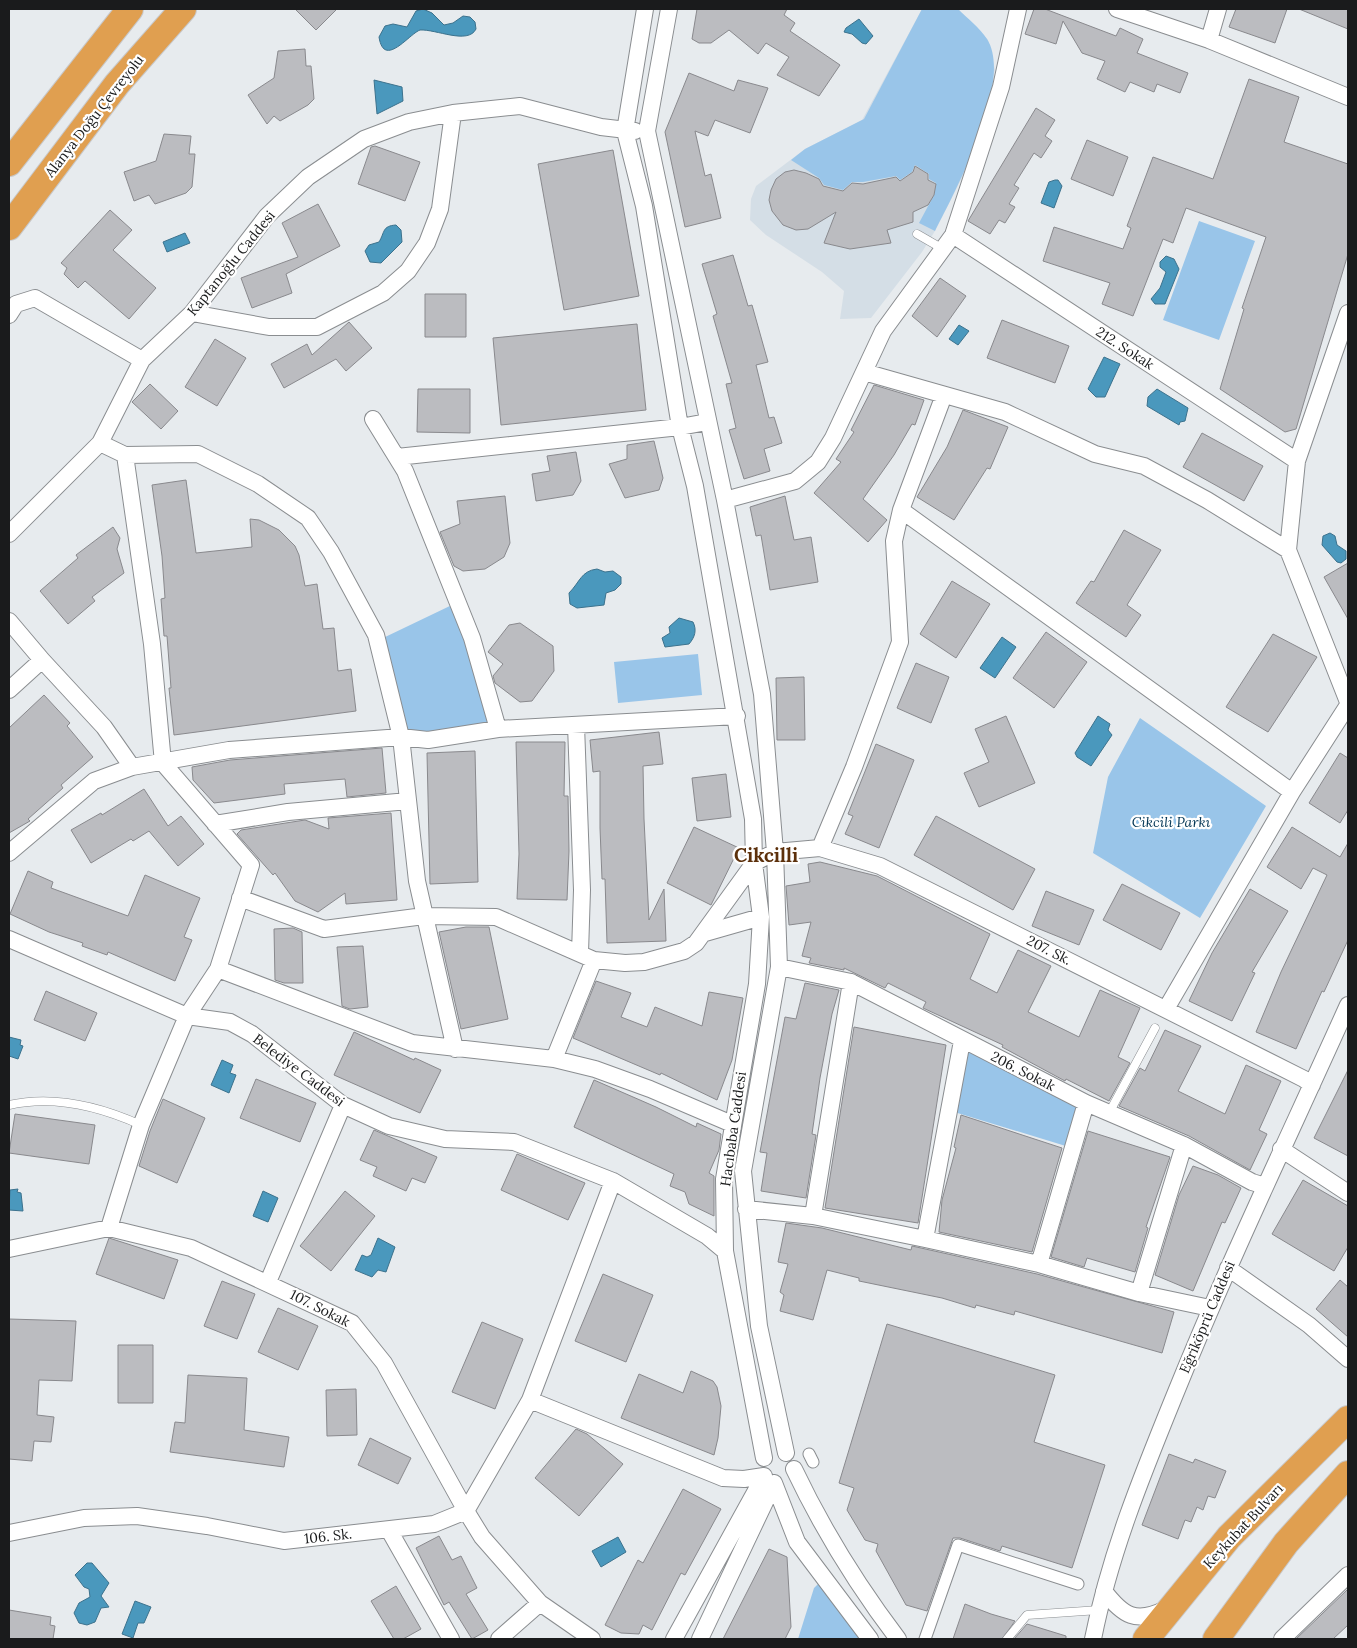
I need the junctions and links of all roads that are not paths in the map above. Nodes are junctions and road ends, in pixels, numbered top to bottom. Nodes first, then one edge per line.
1 (130, 9) edge
2 (183, 9) edge
3 (645, 9) edge
4 (669, 9) edge
5 (1018, 9) edge
6 (1117, 9) edge
7 (1218, 9) edge
8 (1209, 40) junction
9 (1348, 97) edge
10 (453, 113) junction
11 (625, 131) junction
12 (647, 131) junction
13 (9, 163) edge
14 (9, 227) edge
15 (917, 234) dead end
16 (953, 235) junction
17 (943, 249) junction
18 (192, 313) junction
19 (1348, 313) edge
20 (9, 315) edge
21 (142, 360) junction
22 (864, 372) junction
23 (944, 395) junction
24 (373, 419) dead end
25 (707, 422) junction
26 (680, 427) junction
27 (100, 443) junction
28 (125, 455) junction
29 (397, 457) junction
30 (1297, 461) junction
31 (726, 500) junction
32 (901, 510) junction
33 (9, 534) edge
34 (1288, 550) junction
35 (9, 621) edge
36 (42, 660) junction
37 (9, 690) edge
38 (1348, 704) edge
39 (737, 716) junction
40 (576, 725) junction
41 (498, 729) junction
42 (401, 737) junction
43 (163, 763) junction
44 (132, 767) junction
45 (1292, 792) junction
46 (408, 801) junction
47 (215, 824) junction
48 (820, 848) junction
49 (775, 852) junction
50 (9, 853) edge
51 (754, 863) junction
52 (240, 898) junction
53 (424, 916) junction
54 (760, 917) junction
55 (705, 933) junction
56 (9, 938) edge
57 (587, 956) junction
58 (779, 967) junction
59 (218, 969) junction
60 (851, 982) junction
61 (1348, 1005) edge
62 (1166, 1009) junction
63 (187, 1016) junction
64 (1155, 1028) dead end
65 (962, 1041) junction
66 (455, 1049) junction
67 (554, 1059) junction
68 (1312, 1085) junction
69 (1086, 1103) junction
70 (9, 1105) edge
71 (343, 1105) junction
72 (1109, 1113) junction
73 (732, 1124) junction
74 (141, 1125) junction
75 (1184, 1146) junction
76 (1281, 1149) junction
77 (613, 1181) junction
78 (1265, 1186) junction
79 (1348, 1193) edge
80 (746, 1209) junction
81 (813, 1216) junction
82 (109, 1228) junction
83 (925, 1239) junction
84 (9, 1249) edge
85 (725, 1251) junction
86 (1038, 1264) junction
87 (1228, 1268) junction
88 (268, 1282) junction
89 (1139, 1293) junction
90 (1210, 1308) junction
91 (1348, 1359) edge
92 (530, 1400) junction
93 (1348, 1419) edge
94 (786, 1453) junction
95 (764, 1458) junction
96 (794, 1470) junction
97 (1348, 1474) edge
98 (769, 1479) junction
99 (466, 1511) junction
100 (389, 1530) junction
101 (9, 1533) edge
102 (1348, 1575) edge
103 (1193, 1580) junction
104 (1078, 1584) dead end
105 (1104, 1591) junction
106 (540, 1603) junction
107 (1099, 1610) junction
108 (451, 1639) edge
109 (499, 1639) edge
110 (592, 1639) edge
111 (674, 1639) edge
112 (700, 1639) edge
113 (870, 1639) edge
114 (898, 1639) edge
115 (926, 1639) edge
116 (1007, 1639) edge
117 (1093, 1639) edge
118 (1146, 1639) edge
119 (1216, 1639) edge
120 (1282, 1639) edge

1 - 13 highway
2 - 14 highway, Alanya Doğu Çevreyolu
3 - 11 street
4 - 12 street
5 - 16 street
6 - 8 street
7 - 8 street
8 - 9 street
10 - 11 street, Kaptanoğlu Caddesi
10 - 18 street, Kaptanoğlu Caddesi
10 - 18 street
11 - 12 street, Kaptanoğlu Caddesi
11 - 26 street, Hacıbaba Caddesi
12 - 25 street
15 - 17 lane
16 - 17 street
16 - 30 street, 212. Sokak
17 - 22 street
18 - 21 street, Kaptanoğlu Caddesi
19 - 30 street
20 - 21 street
21 - 27 street, Kaptanoğlu Caddesi
22 - 23 street
22 - 31 street
23 - 32 street
23 - 34 street
24 - 29 street
25 - 26 street
25 - 31 street
26 - 29 street
26 - 39 street, Hacıbaba Caddesi
27 - 28 street
27 - 33 street, Kaptanoğlu Caddesi
28 - 42 street
28 - 43 street
29 - 41 street
30 - 34 street
31 - 49 street
32 - 45 street
32 - 48 street
34 - 38 street
35 - 36 street
36 - 37 street
36 - 44 street
38 - 45 street
39 - 40 street
39 - 51 street, Hacıbaba Caddesi
40 - 41 street
40 - 57 street
41 - 42 street
42 - 43 street
42 - 46 street
43 - 44 street
43 - 47 street
44 - 50 street
45 - 62 street
46 - 47 street
46 - 53 street
47 - 52 street
48 - 49 street, 207. Sk.
48 - 62 street, 207. Sk.
49 - 51 street
49 - 58 street
51 - 54 street, Hacıbaba Caddesi
51 - 55 street
52 - 53 street
52 - 59 street
53 - 57 street
53 - 66 street
54 - 55 street
54 - 73 street, Hacıbaba Caddesi
55 - 57 street
56 - 63 street, Belediye Caddesi
57 - 67 street
58 - 60 street, 206. Sokak
58 - 80 street
59 - 63 street
59 - 66 street
60 - 65 street, 206. Sokak
60 - 81 street
61 - 68 street, Eğriköprü Caddesi
62 - 68 street, 207. Sk.
63 - 71 street, Belediye Caddesi
63 - 74 street
64 - 72 lane
65 - 69 street, 206. Sokak
65 - 83 street
66 - 67 street
67 - 73 street
68 - 76 street, Eğriköprü Caddesi
69 - 72 street, 206. Sokak
69 - 86 street
70 - 74 lane
71 - 77 street, Belediye Caddesi
71 - 88 street
72 - 75 street, 206. Sokak
73 - 85 street, Hacıbaba Caddesi
74 - 82 street
75 - 78 street, 206. Sokak
75 - 89 street
76 - 78 street, Eğriköprü Caddesi
76 - 79 street
77 - 85 street, Belediye Caddesi
77 - 92 street
78 - 87 street, Eğriköprü Caddesi
80 - 81 street
80 - 94 street
81 - 83 street
82 - 84 street, 107. Sokak
82 - 88 street, 107. Sokak
83 - 86 street
85 - 95 street, Hacıbaba Caddesi
86 - 89 street
87 - 90 street, Eğriköprü Caddesi
87 - 91 street
88 - 99 street, 107. Sokak
89 - 90 street
90 - 105 street, Eğriköprü Caddesi
92 - 98 street
92 - 99 street
93 - 103 highway, Keykubat Bulvarı
94 - 95 street
94 - 96 street
95 - 98 street
96 - 98 street
96 - 114 street
97 - 119 highway
98 - 111 street
98 - 112 street
98 - 113 street
99 - 100 street, 106. Sk.
99 - 106 street
100 - 101 street, 106. Sk.
100 - 108 street
102 - 120 street
103 - 105 street
103 - 118 highway, Keykubat Bulvarı
104 - 115 street
105 - 107 street, Eğriköprü Caddesi
106 - 109 street
106 - 110 street
107 - 116 lane
107 - 117 street, Eğriköprü Caddesi

